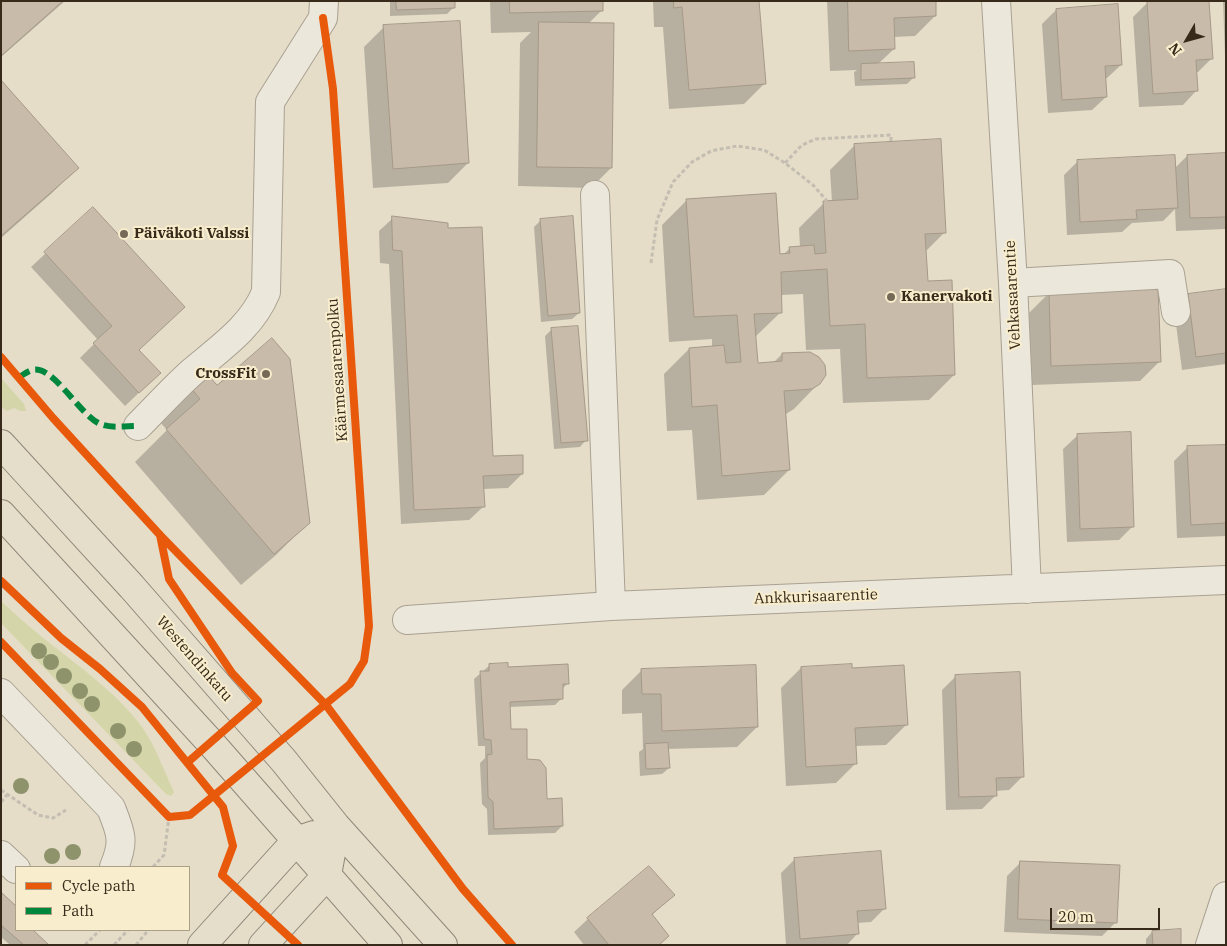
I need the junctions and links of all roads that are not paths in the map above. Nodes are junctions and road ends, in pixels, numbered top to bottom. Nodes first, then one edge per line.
1 (996, 1) edge
2 (323, 10) edge
3 (596, 195) dead end
4 (1013, 283) junction
5 (1176, 312) dead end
6 (138, 426) dead end
7 (1, 444) edge
8 (1, 514) edge
9 (1226, 580) edge
10 (1026, 589) junction
11 (610, 606) junction
12 (407, 620) dead end
13 (1, 693) edge
14 (336, 826) junction
15 (296, 841) junction
16 (1, 855) edge
17 (114, 866) edge
18 (15, 868) edge
19 (327, 875) junction
20 (1226, 896) edge
21 (202, 945) edge
22 (263, 945) edge
23 (388, 945) edge
24 (443, 945) edge
25 (1210, 945) edge

1 - 4 street, Vehkasaarentie
2 - 6 street
3 - 11 street
4 - 5 street
4 - 10 street, Vehkasaarentie
7 - 14 main road, Westendinkatu
8 - 15 main road
9 - 10 street, Ankkurisaarentie
10 - 11 street, Ankkurisaarentie
11 - 12 street, Ankkurisaarentie
13 - 17 street
14 - 15 main road
14 - 19 main road
14 - 24 main road, Westendinkatu
15 - 19 main road
15 - 21 main road
16 - 18 street
19 - 22 main road
19 - 23 main road
20 - 25 street

